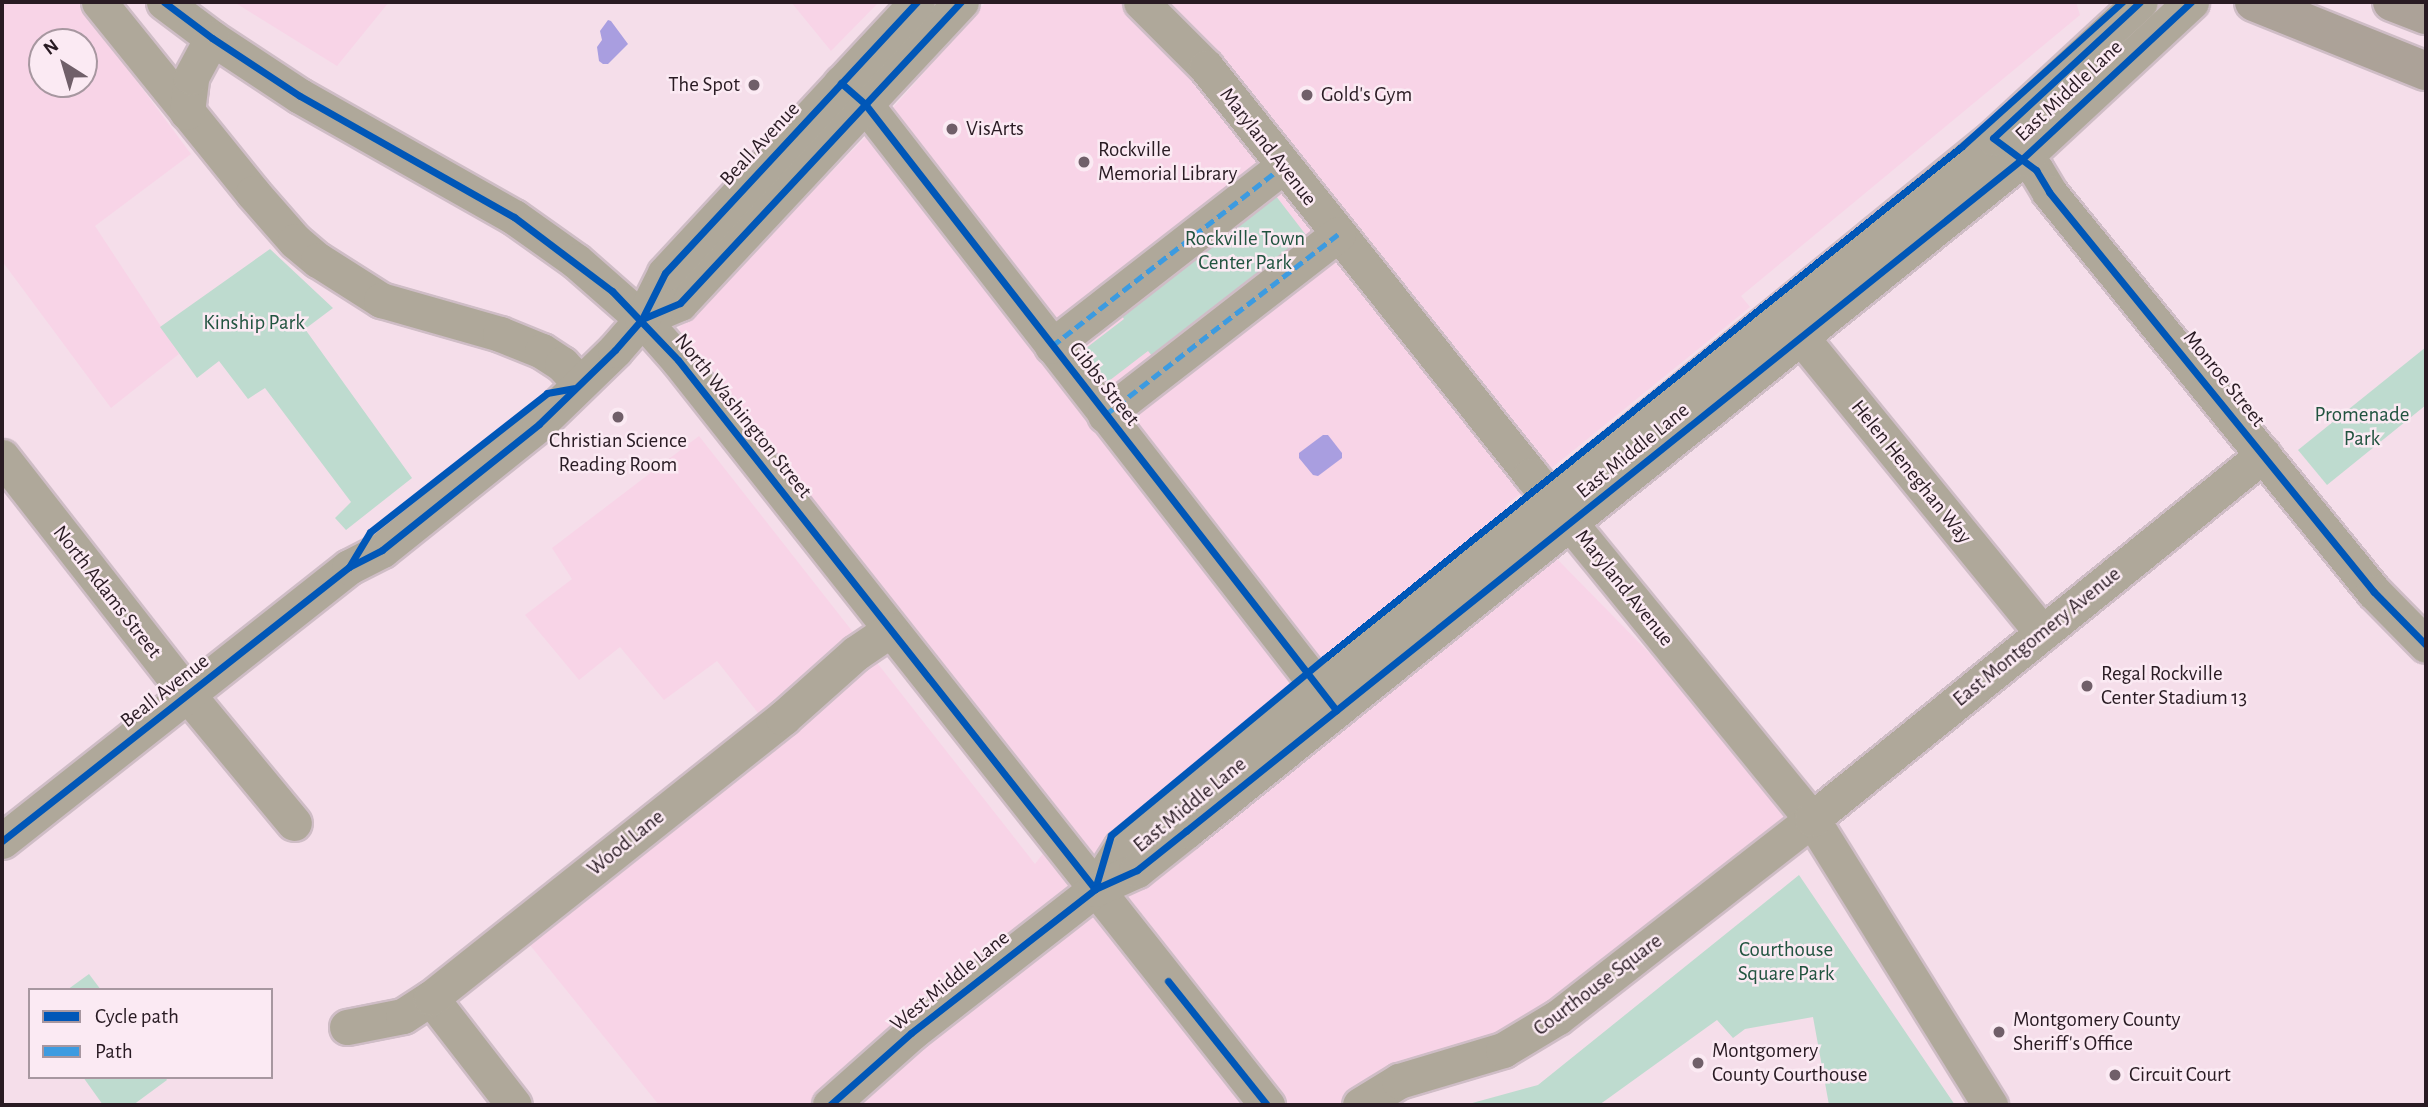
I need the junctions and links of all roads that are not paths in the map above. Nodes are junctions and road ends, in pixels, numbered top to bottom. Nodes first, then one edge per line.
1 (99, 2) edge
2 (164, 2) edge
3 (916, 2) edge
4 (961, 2) edge
5 (1141, 2) edge
6 (2140, 2) edge
7 (2191, 2) edge
8 (2254, 2) edge
9 (2392, 2) edge
10 (2426, 15) edge
11 (212, 38) junction
12 (2426, 71) edge
13 (853, 94) junction
14 (187, 112) junction
15 (1993, 138) junction
16 (2022, 159) junction
17 (1283, 166) junction
18 (1338, 234) junction
19 (642, 319) junction
20 (1789, 326) junction
21 (1052, 346) junction
22 (577, 386) junction
23 (1105, 415) junction
24 (2263, 455) junction
25 (2, 457) edge
26 (1560, 511) junction
27 (890, 630) junction
28 (2042, 633) junction
29 (2424, 638) edge
30 (188, 695) junction
31 (1327, 699) junction
32 (1812, 819) junction
33 (293, 823) dead end
34 (2, 841) edge
35 (1095, 889) junction
36 (431, 998) junction
37 (347, 1027) dead end
38 (514, 1105) edge
39 (830, 1105) edge
40 (1267, 1105) edge
41 (1360, 1105) edge
42 (1990, 1105) edge

1 - 14 street
2 - 11 street, North Washington Street
3 - 13 street, Beall Avenue
4 - 13 street, Beall Avenue
5 - 17 street, Maryland Avenue
6 - 15 street, East Middle Lane
7 - 16 street, East Middle Lane
8 - 12 main road
9 - 10 main road
11 - 14 street
11 - 19 street, North Washington Street
13 - 19 street, Beall Avenue
13 - 21 street, Gibbs Street
14 - 22 street
15 - 16 street, Monroe Street
15 - 20 street, East Middle Lane
16 - 20 street, East Middle Lane
16 - 24 street, Monroe Street
17 - 18 street, Maryland Avenue
17 - 21 street
18 - 23 street
18 - 26 street, Maryland Avenue
19 - 22 street, Beall Avenue
19 - 27 street, North Washington Street
20 - 26 street, East Middle Lane
20 - 28 street, Helen Heneghan Way
21 - 23 street, Gibbs Street
22 - 30 street, Beall Avenue
23 - 31 street, Gibbs Street
24 - 28 street, East Montgomery Avenue
24 - 29 street, Monroe Street
25 - 30 street, North Adams Street
26 - 31 street, East Middle Lane
26 - 32 street, Maryland Avenue
27 - 35 street, North Washington Street
27 - 36 street, Wood Lane
28 - 32 street, East Montgomery Avenue
30 - 33 street, North Adams Street
30 - 34 street, Beall Avenue
31 - 35 street, East Middle Lane
32 - 41 street, Courthouse Square
32 - 42 street, Maryland Avenue
35 - 39 street, West Middle Lane
35 - 40 street, North Washington Street
36 - 37 street, Wood Lane
36 - 38 street

